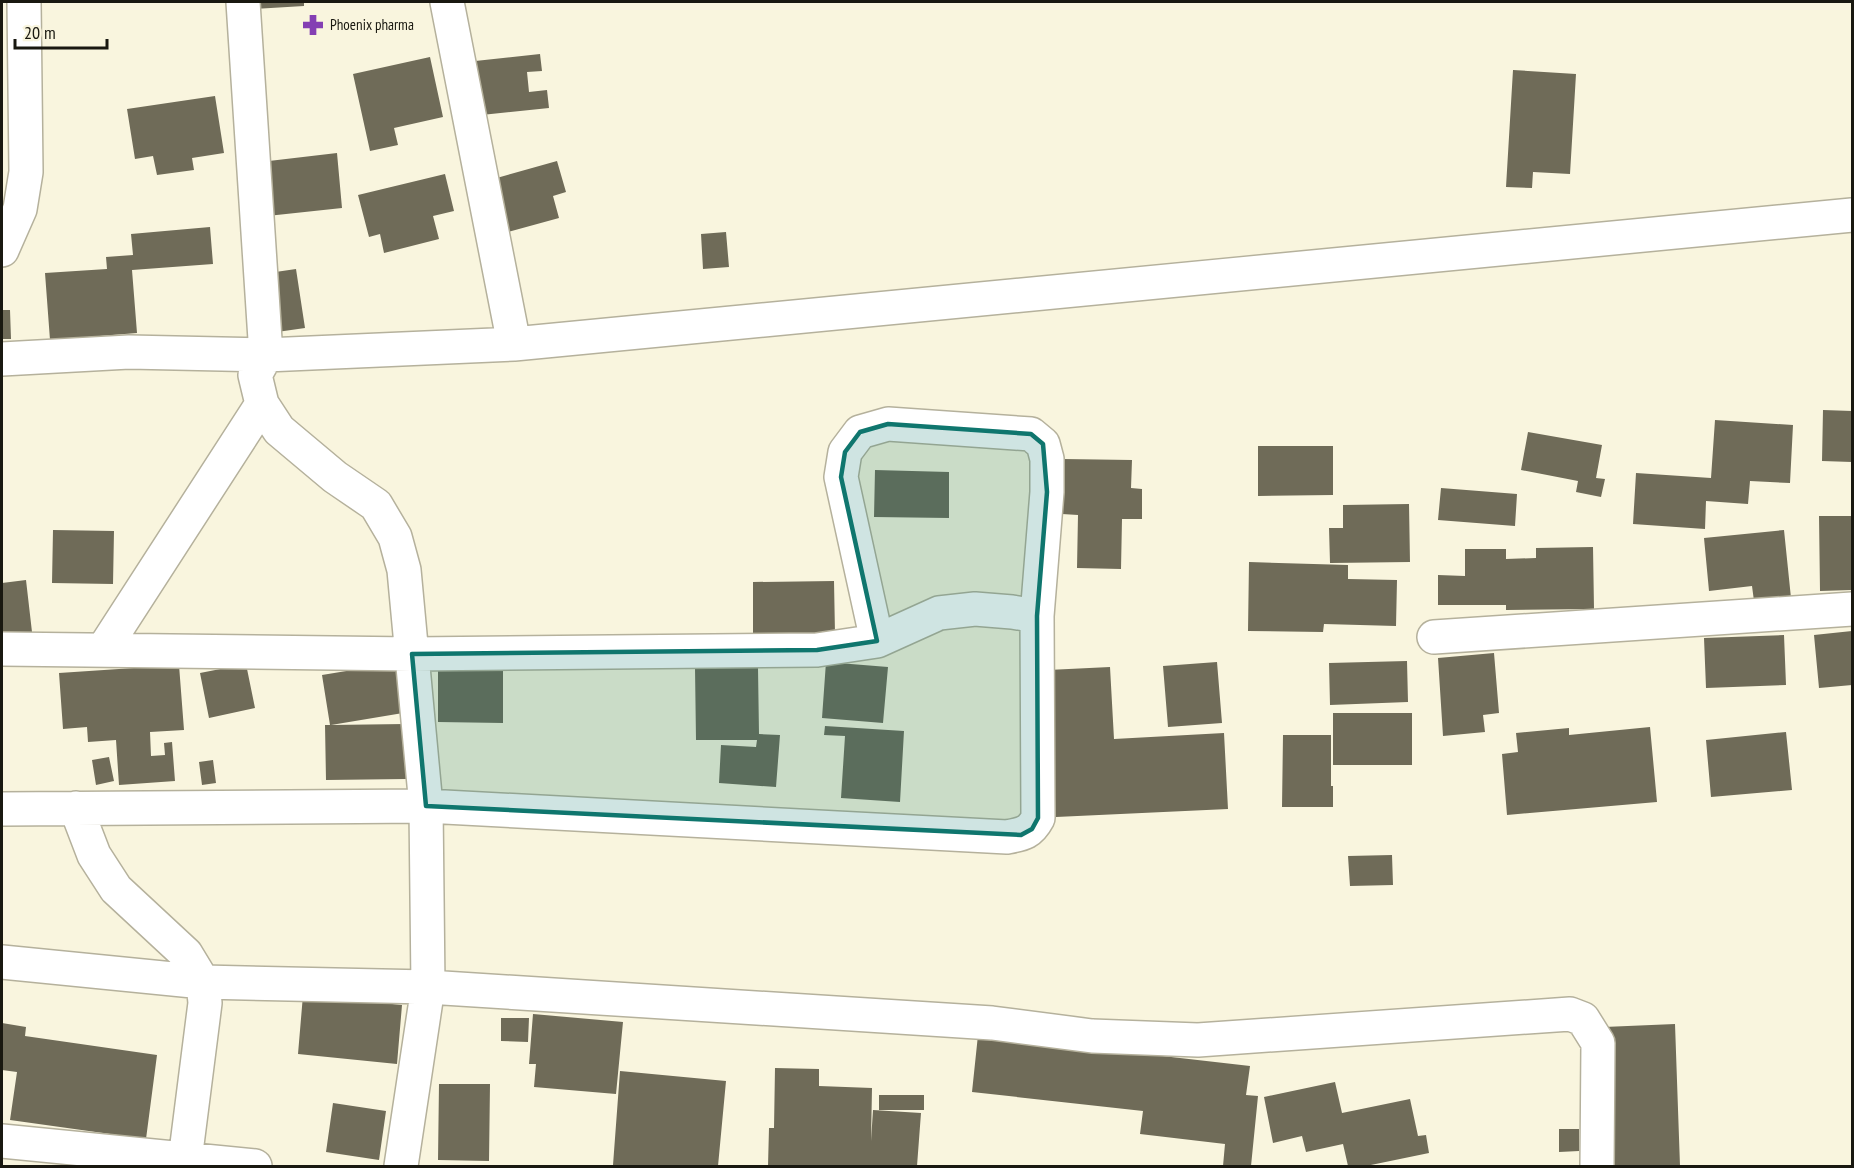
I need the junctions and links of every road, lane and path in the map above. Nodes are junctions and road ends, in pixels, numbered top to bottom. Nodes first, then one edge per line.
1 (24, 2) edge
2 (243, 2) edge
3 (447, 2) edge
4 (1852, 215) edge
5 (2, 250) edge
6 (514, 344) junction
7 (266, 355) junction
8 (2, 359) edge
9 (262, 404) junction
10 (1852, 609) edge
11 (1037, 616) junction
12 (1434, 637) dead end
13 (877, 641) junction
14 (2, 649) edge
15 (103, 650) junction
16 (412, 654) junction
17 (426, 806) junction
18 (2, 808) edge
19 (76, 808) junction
20 (2, 962) edge
21 (203, 982) junction
22 (428, 987) junction
23 (2, 1142) edge
24 (101, 1159) edge
25 (185, 1160) junction
26 (255, 1167) edge
27 (401, 1167) edge
28 (1597, 1167) edge

1 - 5 street
2 - 7 street
3 - 6 street
4 - 6 street
6 - 7 street
7 - 8 street
7 - 9 street
9 - 15 street
9 - 16 street
10 - 12 street
11 - 13 street
11 - 13 street
11 - 17 street
13 - 16 street
14 - 15 street
15 - 16 street
16 - 17 street
17 - 19 street
17 - 22 street
18 - 19 street
19 - 21 street
20 - 21 street
21 - 22 street
21 - 25 street
22 - 27 street
22 - 28 street
23 - 24 street
24 - 25 street
25 - 26 street

